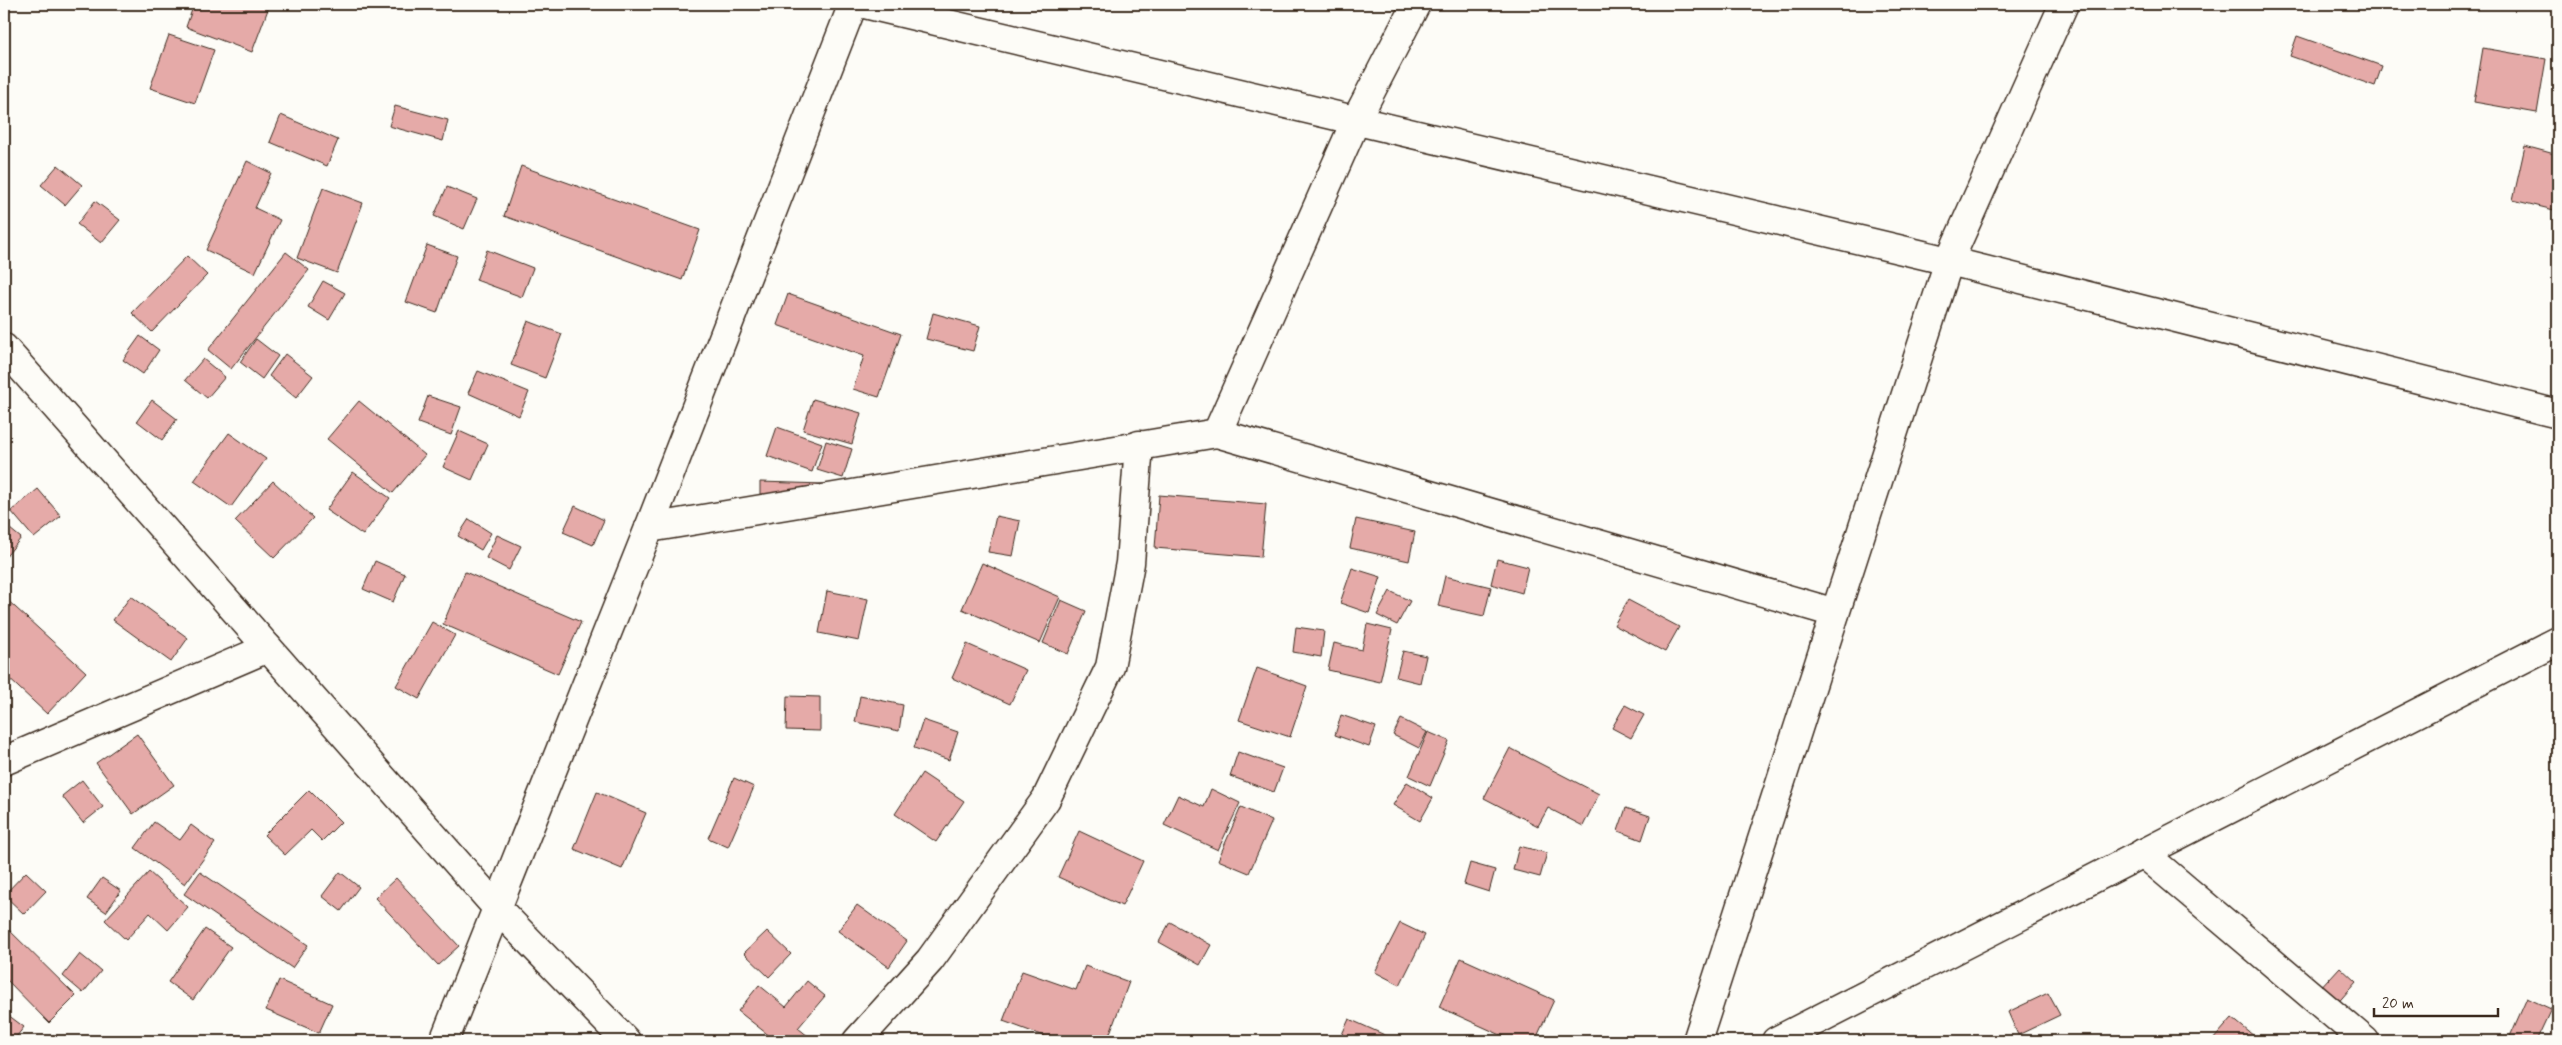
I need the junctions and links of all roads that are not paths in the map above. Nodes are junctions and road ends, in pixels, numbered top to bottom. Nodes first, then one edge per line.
1 (853, 4) edge
2 (864, 4) edge
3 (1416, 4) edge
4 (2064, 4) edge
5 (1356, 120) junction
6 (1949, 261) junction
7 (4, 348) edge
8 (2558, 414) edge
9 (1217, 433) junction
10 (1139, 446) junction
11 (649, 528) junction
12 (1835, 613) junction
13 (2558, 641) edge
14 (268, 648) junction
15 (4, 761) edge
16 (2143, 854) junction
17 (498, 909) junction
18 (444, 1041) edge
19 (626, 1041) edge
20 (857, 1041) edge
21 (1697, 1041) edge
22 (1776, 1041) edge
23 (2365, 1041) edge

1 - 11 street
2 - 5 street
3 - 5 street
4 - 6 street
5 - 6 street
5 - 9 street
6 - 8 street
6 - 12 street
7 - 14 street
9 - 10 street
9 - 12 street
10 - 11 street
10 - 20 street
11 - 17 street
12 - 21 street
13 - 16 street
14 - 15 street
14 - 17 street
16 - 22 street
16 - 23 street
17 - 18 street
17 - 19 street

